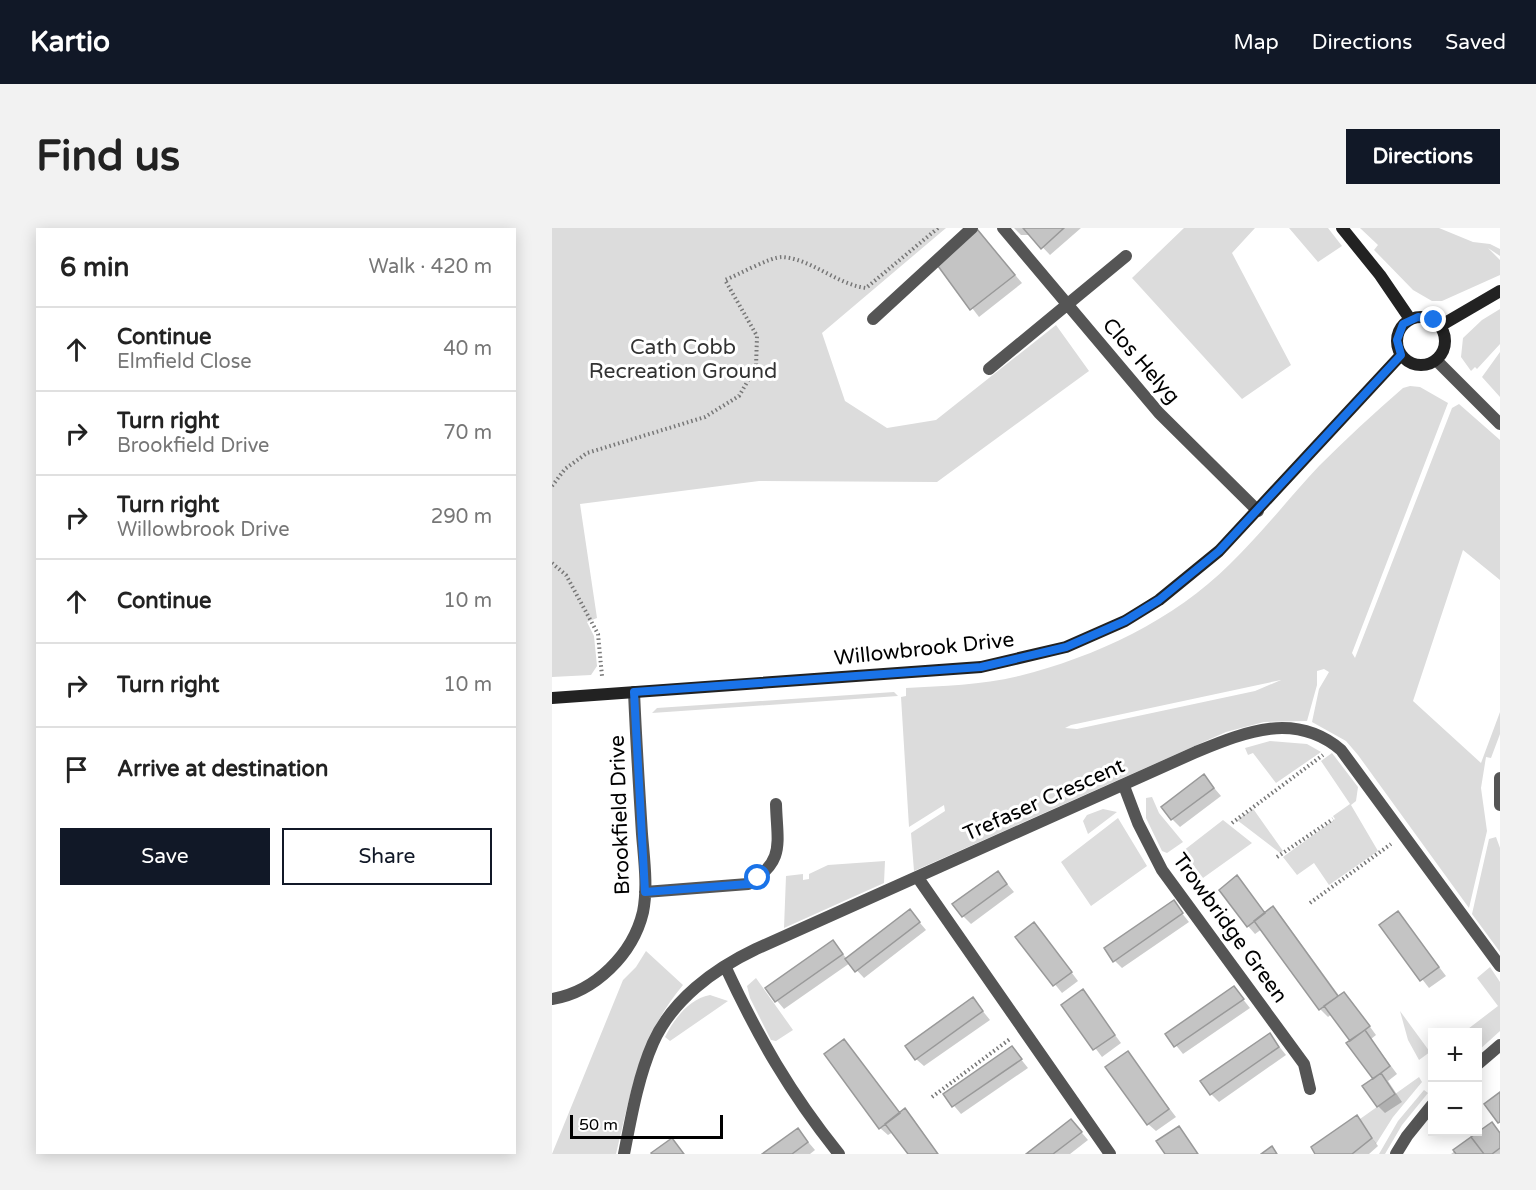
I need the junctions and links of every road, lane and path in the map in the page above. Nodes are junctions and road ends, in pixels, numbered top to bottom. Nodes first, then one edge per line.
1 (938, 228) edge
2 (972, 228) edge
3 (1003, 228) edge
4 (1342, 228) edge
5 (1126, 256) dead end
6 (1500, 291) edge
7 (1068, 305) junction
8 (873, 319) dead end
9 (1410, 319) junction
10 (1440, 326) junction
11 (1401, 355) junction
12 (1436, 360) junction
13 (988, 369) dead end
14 (1500, 424) edge
15 (552, 486) edge
16 (1257, 511) junction
17 (552, 563) edge
18 (602, 676) dead end
19 (634, 692) junction
20 (552, 698) edge
21 (1335, 745) junction
22 (1500, 778) edge
23 (1124, 786) junction
24 (776, 804) dead end
25 (1500, 805) edge
26 (1333, 819) dead end
27 (1232, 823) dead end
28 (1405, 834) junction
29 (1277, 857) dead end
30 (918, 878) junction
31 (645, 892) junction
32 (1310, 903) dead end
33 (725, 966) junction
34 (1500, 966) edge
35 (552, 999) edge
36 (1022, 1030) junction
37 (1500, 1045) edge
38 (1482, 1061) edge
39 (1310, 1089) dead end
40 (932, 1097) dead end
41 (1428, 1110) edge
42 (624, 1154) edge
43 (839, 1154) edge
44 (1110, 1154) edge
45 (1396, 1154) edge

1 - 15 path
2 - 8 street
3 - 7 street, Clos Helyg
4 - 9 street
5 - 7 street
6 - 10 street
7 - 13 street
7 - 16 street, Clos Helyg
9 - 10 street
9 - 11 street
10 - 12 street
11 - 12 street
11 - 16 street, Willowbrook Drive
12 - 14 street
16 - 19 street, Willowbrook Drive
17 - 18 path
19 - 20 street, Willowbrook Drive
19 - 31 street, Brookfield Drive
21 - 23 street, Trefaser Crescent
21 - 27 path
21 - 28 street, Trefaser Crescent
22 - 25 street
23 - 30 street, Trefaser Crescent
23 - 39 street, Trowbridge Green
24 - 31 street
26 - 29 path
28 - 32 path
28 - 34 street, Trefaser Crescent
30 - 33 street, Trefaser Crescent
30 - 36 street
31 - 35 street, Brookfield Drive
33 - 42 street, Trefaser Crescent
33 - 43 street
36 - 40 path
36 - 44 street
37 - 38 street
41 - 45 street

